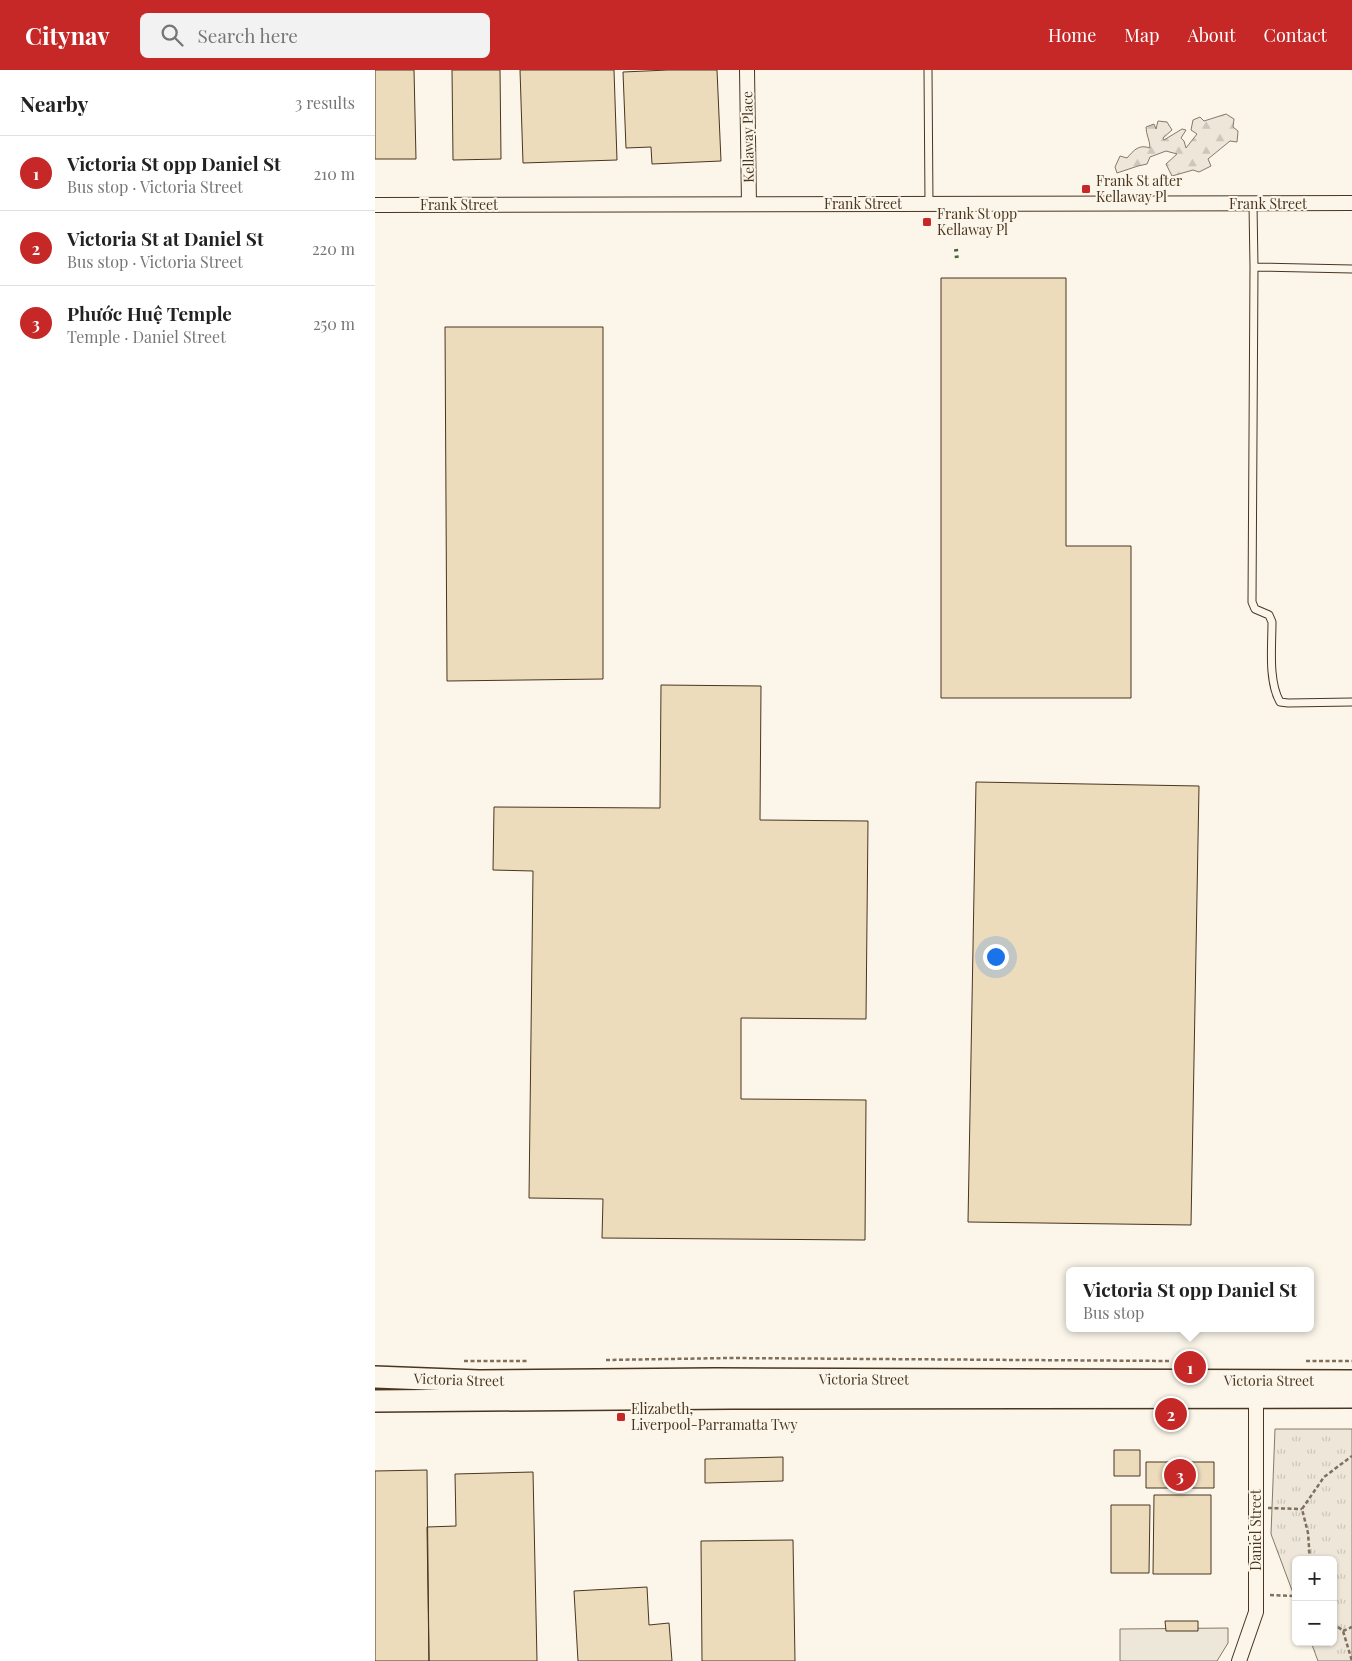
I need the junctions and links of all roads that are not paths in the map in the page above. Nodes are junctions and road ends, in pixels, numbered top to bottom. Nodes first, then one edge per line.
1 (747, 70) edge
2 (928, 70) edge
3 (749, 204) junction
4 (929, 204) junction
5 (1253, 204) junction
6 (1352, 204) edge
7 (375, 205) edge
8 (1254, 267) junction
9 (1352, 269) edge
10 (1352, 702) edge
11 (375, 1377) edge
12 (1352, 1381) edge
13 (1255, 1397) junction
14 (1352, 1397) edge
15 (375, 1401) edge
16 (1239, 1661) edge

1 - 3 street, Kellaway Place
2 - 4 lane
3 - 4 street, Frank Street
3 - 7 street, Frank Street
4 - 5 street, Frank Street
5 - 6 street, Frank Street
5 - 8 lane
8 - 9 lane
8 - 10 lane
11 - 12 main road, Victoria Street
13 - 14 main road, Victoria Street
13 - 15 main road, Victoria Street
13 - 16 street, Daniel Street

